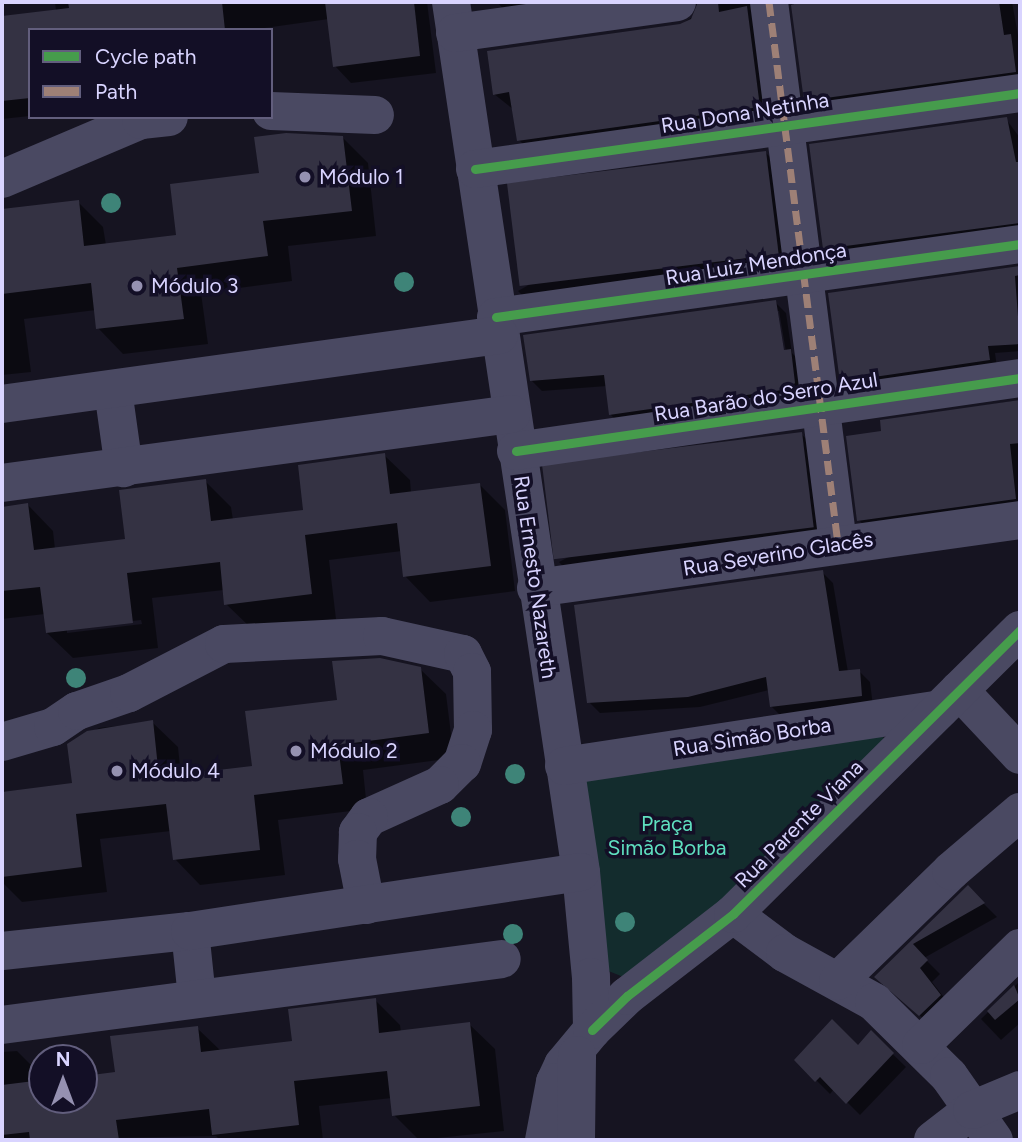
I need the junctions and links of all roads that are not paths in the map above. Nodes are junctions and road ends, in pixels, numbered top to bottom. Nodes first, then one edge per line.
1 (677, 2) edge
2 (769, 2) edge
3 (453, 17) edge
4 (1020, 93) edge
5 (273, 111) edge
6 (375, 115) dead end
7 (150, 119) edge
8 (788, 124) junction
9 (475, 169) junction
10 (2, 179) edge
11 (1020, 244) edge
12 (806, 273) junction
13 (498, 326) junction
14 (1020, 379) edge
15 (113, 390) junction
16 (2, 404) edge
17 (822, 405) junction
18 (511, 414) junction
19 (516, 451) junction
20 (124, 468) junction
21 (2, 483) edge
22 (1020, 520) edge
23 (838, 544) junction
24 (536, 588) junction
25 (1020, 630) edge
26 (950, 699) junction
27 (2, 742) edge
28 (1020, 755) edge
29 (564, 766) junction
30 (1020, 812) edge
31 (580, 872) junction
32 (366, 905) junction
33 (733, 914) junction
34 (190, 931) junction
35 (1020, 948) edge
36 (2, 951) edge
37 (502, 959) dead end
38 (838, 981) junction
39 (197, 998) junction
40 (2, 1025) edge
41 (585, 1038) junction
42 (921, 1045) junction
43 (1020, 1090) edge
44 (972, 1110) junction
45 (544, 1140) edge
46 (576, 1140) edge
47 (933, 1140) edge
48 (994, 1140) edge

1 - 3 street
2 - 8 street
3 - 9 street, Rua Ernesto Nazareth
4 - 8 street, Rua Dona Netinha
5 - 6 street
7 - 10 street
8 - 9 street, Rua Dona Netinha
8 - 12 street
9 - 13 street, Rua Ernesto Nazareth
11 - 12 street, Rua Luiz Mendonça
12 - 13 street, Rua Luiz Mendonça
12 - 17 street
13 - 15 street, Rua Luiz Mendonça
13 - 18 street, Rua Ernesto Nazareth
14 - 17 street, Rua Barão do Serro Azul
15 - 16 street, Rua Luiz Mendonça
15 - 20 street
17 - 19 street, Rua Barão do Serro Azul
17 - 23 street
18 - 19 street, Rua Ernesto Nazareth
18 - 20 street
19 - 24 street, Rua Ernesto Nazareth
20 - 21 street
22 - 23 street, Rua Severino Glacês
23 - 24 street, Rua Severino Glacês
24 - 29 street, Rua Ernesto Nazareth
25 - 26 street, Rua Parente Viana
26 - 28 street
26 - 29 street, Rua Simão Borba
26 - 33 street, Rua Parente Viana
27 - 32 street
29 - 31 street, Rua Ernesto Nazareth
30 - 38 street
31 - 32 street
31 - 41 street, Rua Ernesto Nazareth
32 - 34 street
33 - 38 street
33 - 41 street, Rua Parente Viana
34 - 36 street
34 - 39 street
35 - 42 street
37 - 39 street
38 - 42 street
39 - 40 street
41 - 45 street
41 - 46 street, Rua Ernesto Nazareth
42 - 44 street
43 - 44 street
44 - 47 street
44 - 48 street

